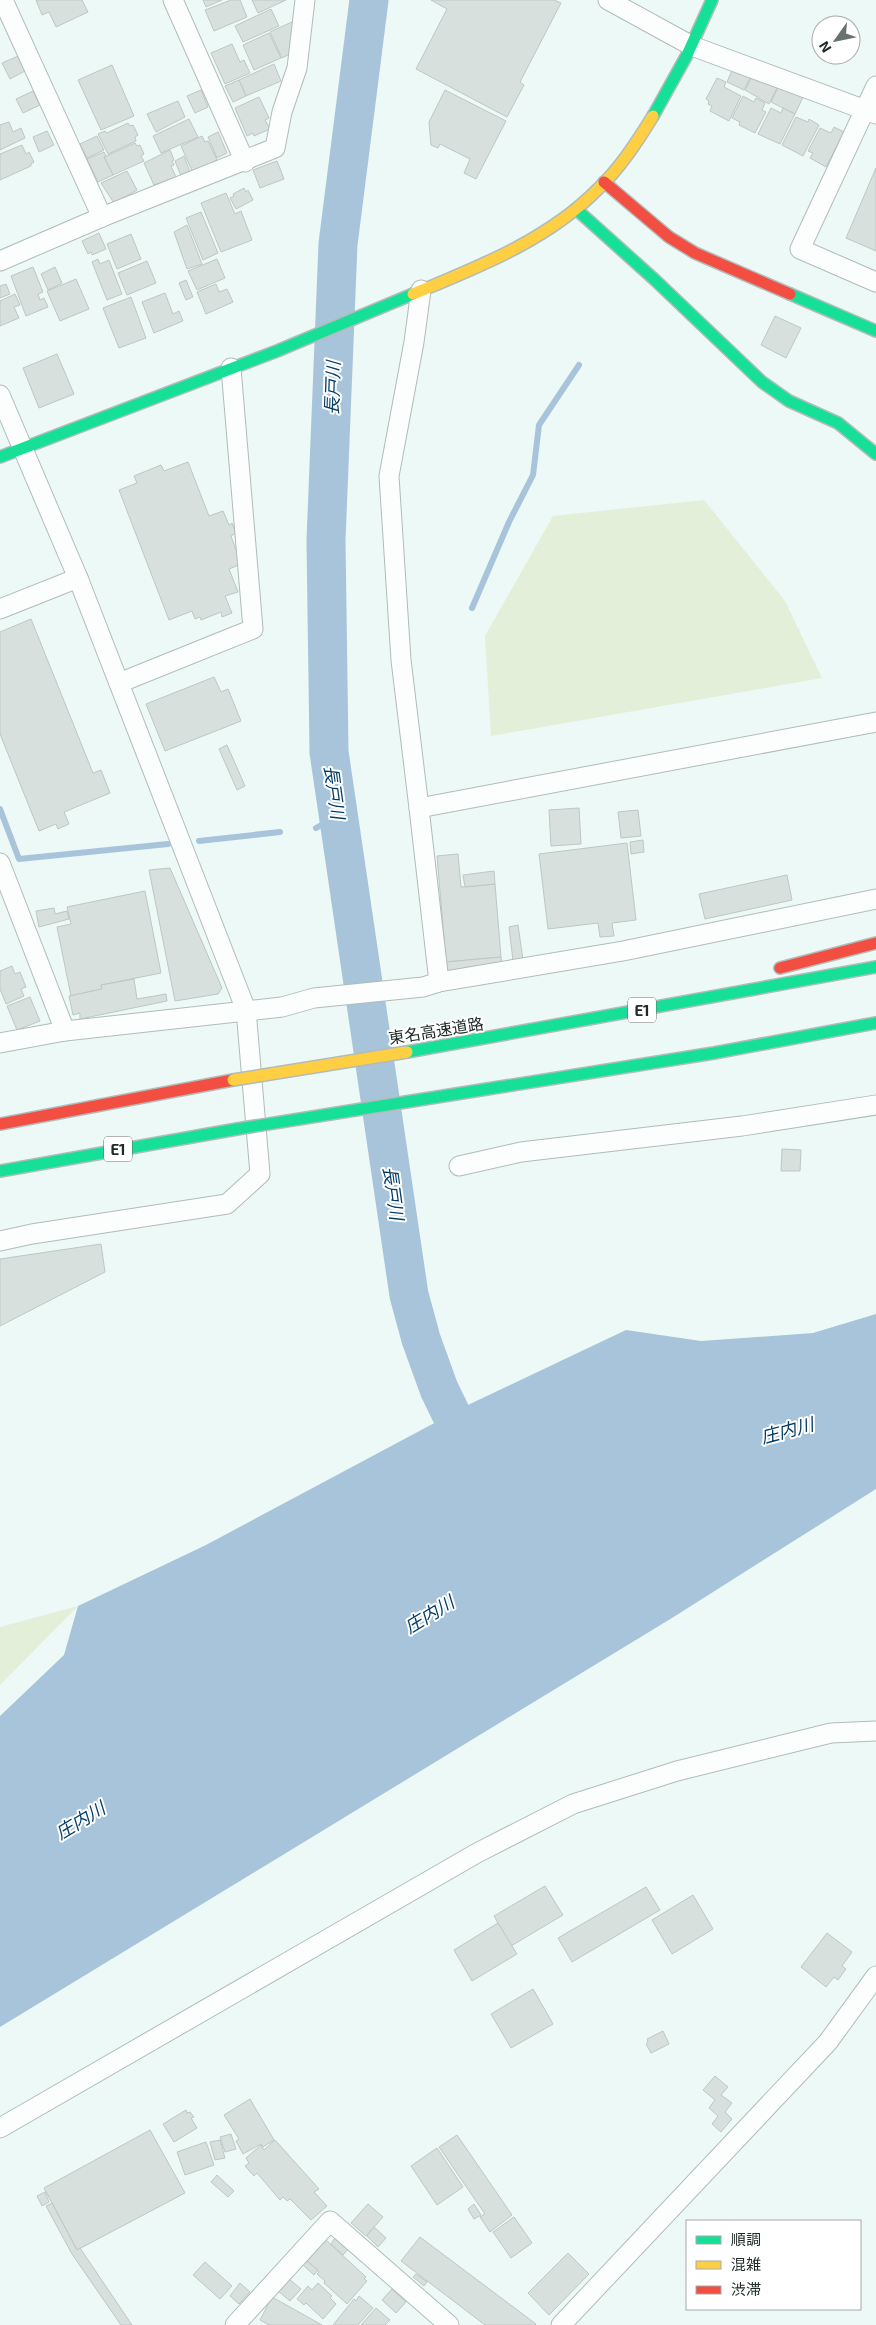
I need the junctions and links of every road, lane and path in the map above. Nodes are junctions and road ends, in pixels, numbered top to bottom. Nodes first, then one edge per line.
1 (3, 0) edge
2 (173, 0) edge
3 (305, 0) edge
4 (608, 0) edge
5 (712, 0) edge
6 (692, 46) junction
7 (876, 86) edge
8 (871, 111) edge
9 (245, 162) junction
10 (604, 182) junction
11 (576, 209) junction
12 (102, 217) junction
13 (0, 261) edge
14 (876, 282) edge
15 (421, 290) junction
16 (876, 331) edge
17 (231, 368) junction
18 (0, 395) edge
19 (838, 423) junction
20 (867, 430) dead end
21 (23, 448) junction
22 (876, 454) edge
23 (0, 457) edge
24 (78, 578) junction
25 (0, 609) edge
26 (119, 683) junction
27 (876, 722) edge
28 (419, 808) junction
29 (0, 863) edge
30 (876, 899) edge
31 (876, 943) edge
32 (876, 967) edge
33 (769, 971) dead end
34 (725, 983) dead end
35 (431, 984) junction
36 (246, 1010) junction
37 (876, 1024) edge
38 (65, 1031) junction
39 (479, 1040) junction
40 (0, 1043) edge
41 (876, 1105) edge
42 (0, 1124) edge
43 (459, 1166) dead end
44 (0, 1171) edge
45 (0, 1241) edge
46 (876, 1731) edge
47 (876, 1976) edge
48 (0, 2128) edge
49 (235, 2325) edge
50 (449, 2325) edge
51 (561, 2325) edge

1 - 12 street
2 - 9 street
3 - 9 street
4 - 6 street
5 - 6 main road
6 - 8 street
6 - 10 main road
7 - 8 street
8 - 14 street
9 - 12 street
10 - 11 main road
10 - 16 main road
11 - 15 main road
11 - 19 main road
12 - 13 street
15 - 17 main road
15 - 28 street
17 - 21 main road
17 - 26 street
18 - 21 street
19 - 20 main road
19 - 22 main road
21 - 23 main road
21 - 24 street
24 - 25 street
24 - 26 street
26 - 36 street
27 - 28 street
28 - 35 street
29 - 38 street
30 - 35 street
31 - 33 main road
32 - 39 main road, 東名高速道路 / E1
34 - 39 main road
35 - 36 street
36 - 38 street
36 - 45 street
37 - 44 main road, E1, bridge
38 - 40 street
39 - 42 main road, 東名高速道路 / E1, bridge
41 - 43 street
46 - 48 street
47 - 51 street
49 - 50 street

